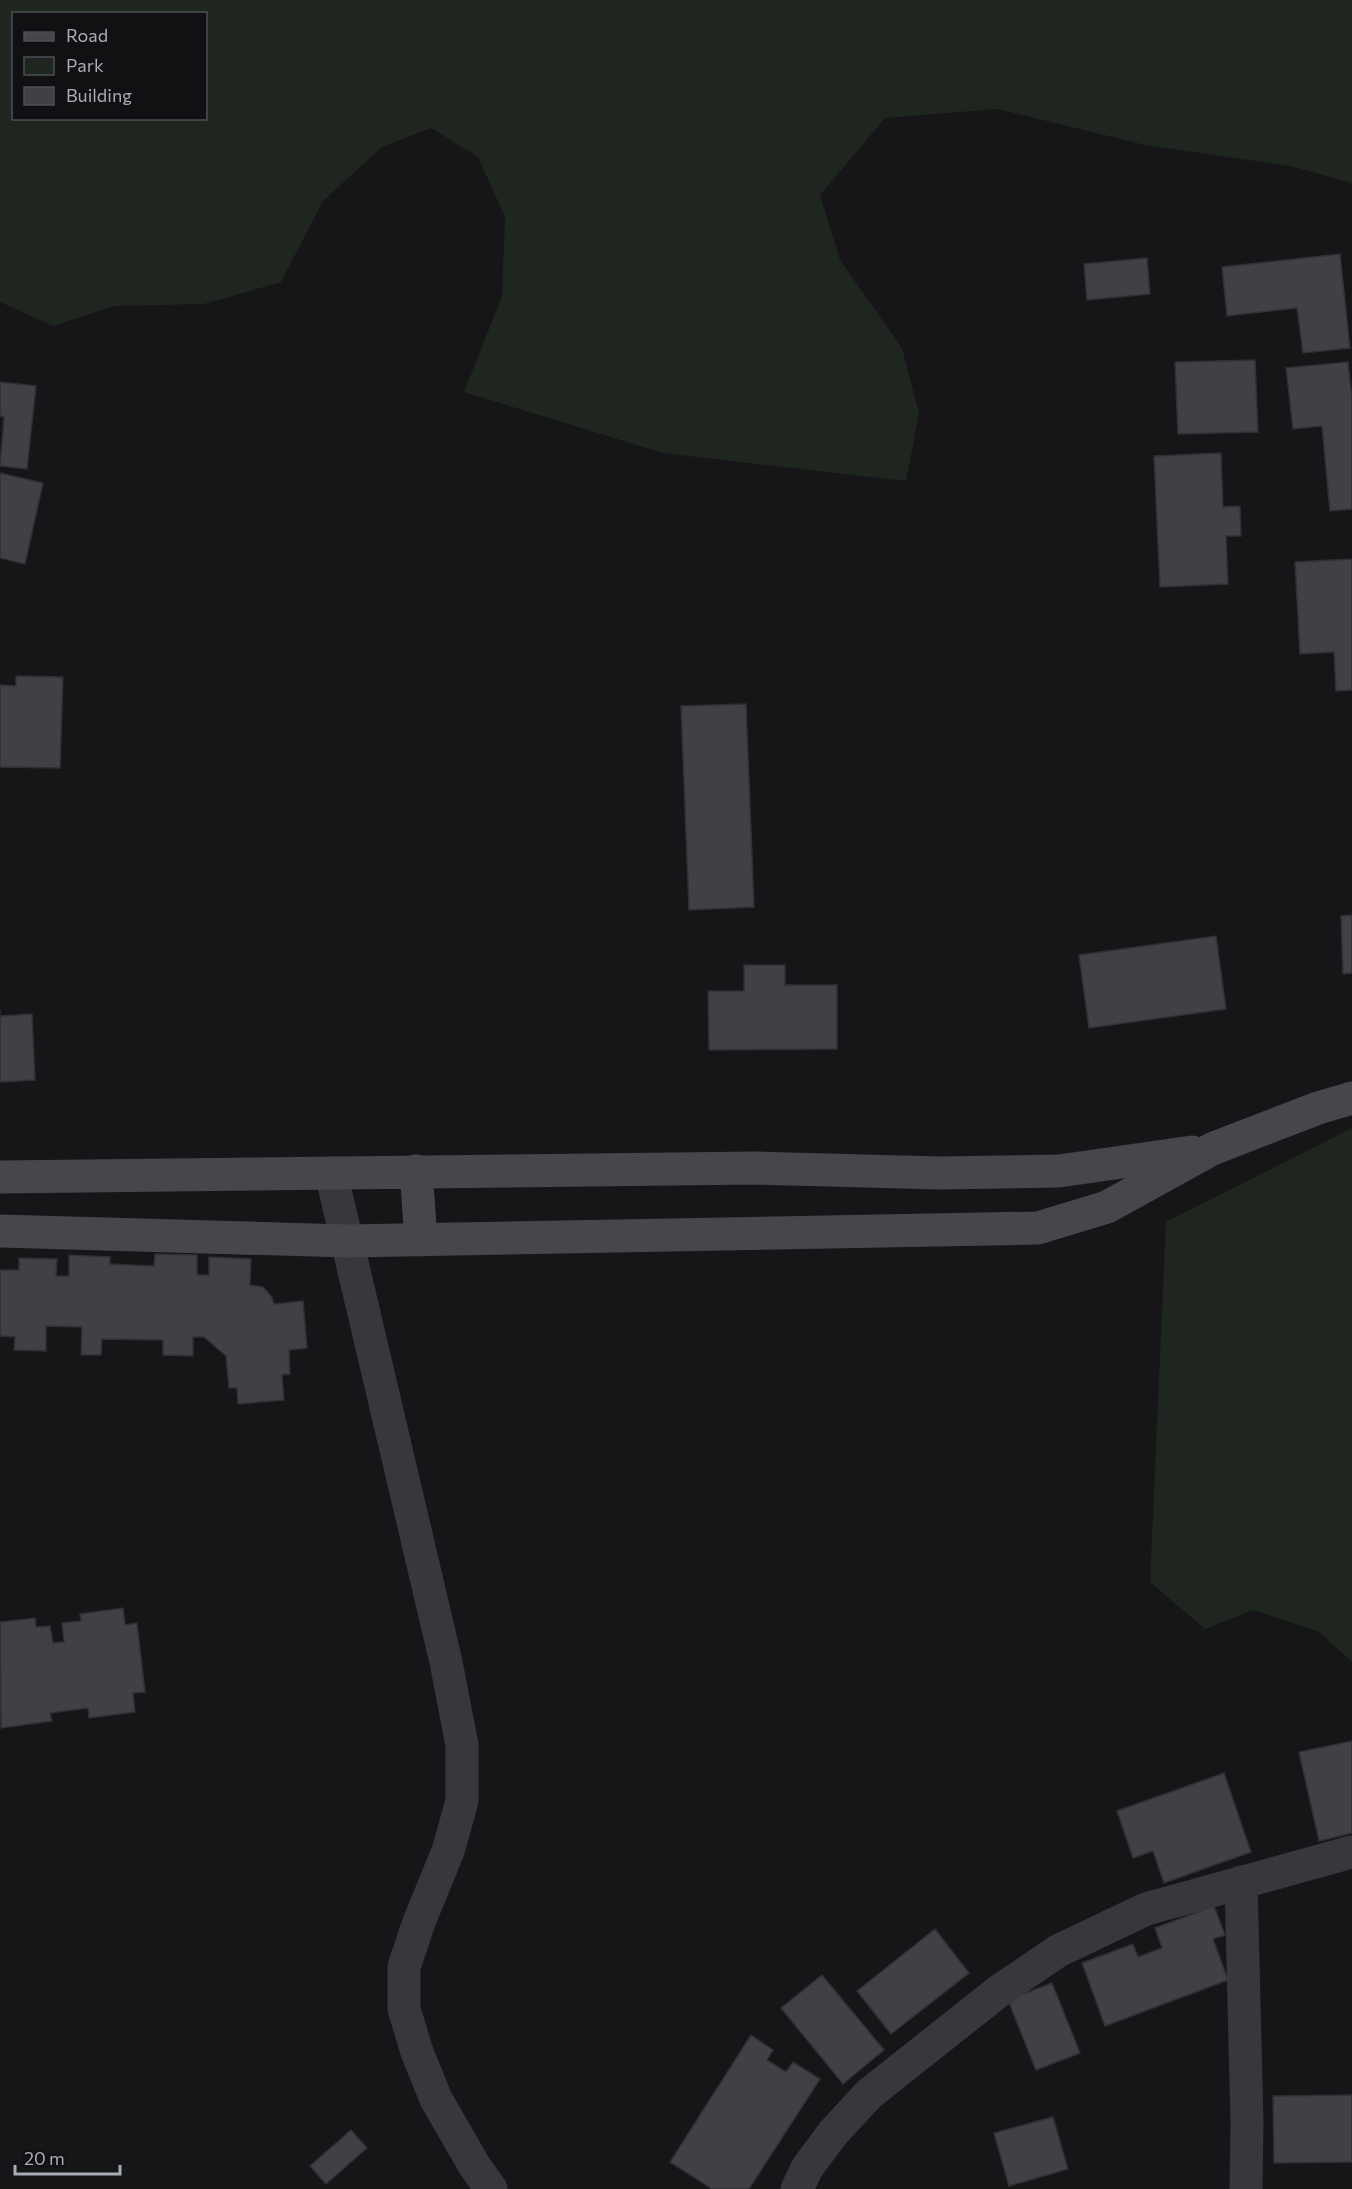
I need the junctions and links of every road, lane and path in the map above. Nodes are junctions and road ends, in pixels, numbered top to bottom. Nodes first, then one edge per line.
1 (1352, 1098) edge
2 (1212, 1149) junction
3 (416, 1171) junction
4 (331, 1173) junction
5 (0, 1177) edge
6 (0, 1231) edge
7 (420, 1240) junction
8 (347, 1241) junction
9 (1352, 1852) edge
10 (1241, 1882) junction
11 (491, 2189) edge
12 (797, 2189) edge
13 (1246, 2189) edge

1 - 2 street
2 - 3 street
2 - 7 street
3 - 4 street
3 - 7 street
4 - 5 street
4 - 8 street
6 - 8 street
7 - 8 street
8 - 11 street
9 - 10 street
10 - 12 street
10 - 13 street

